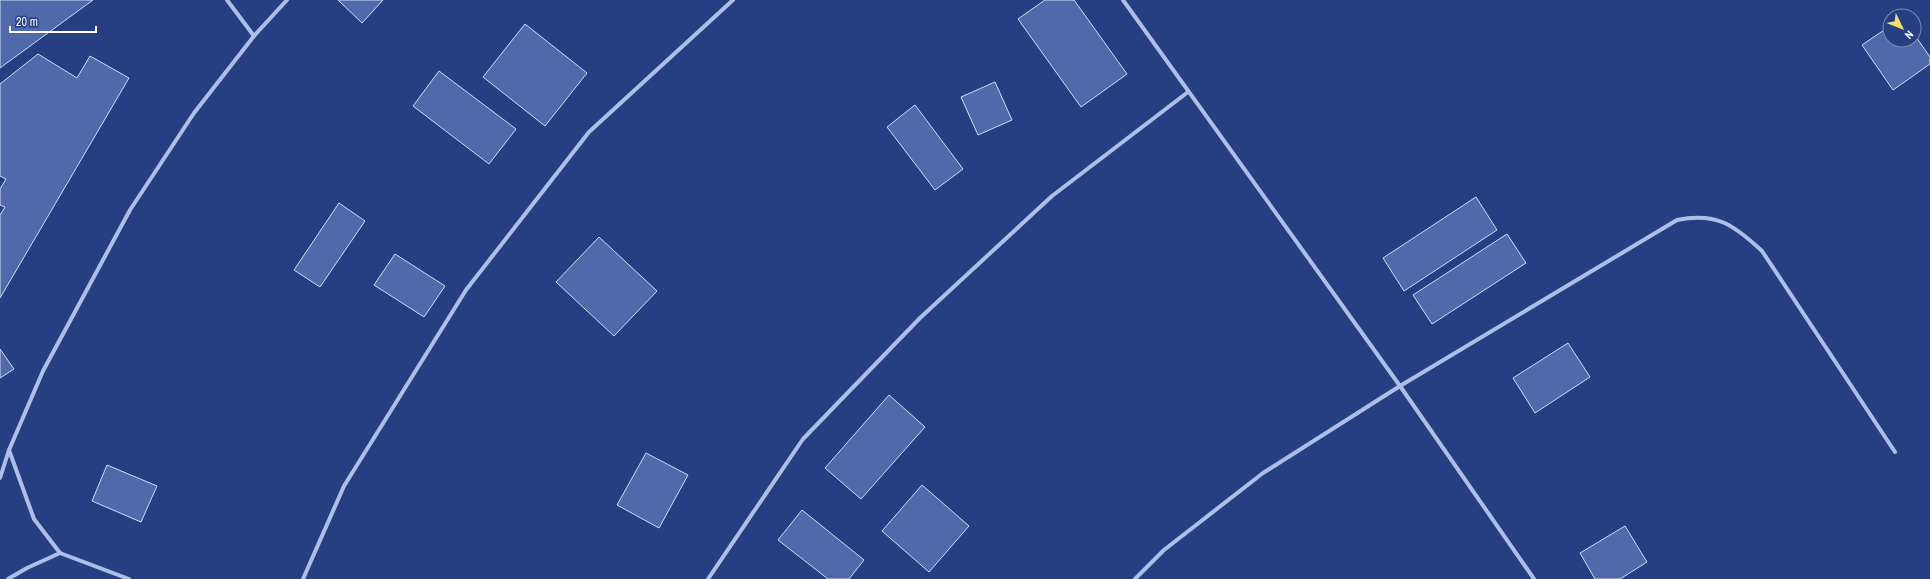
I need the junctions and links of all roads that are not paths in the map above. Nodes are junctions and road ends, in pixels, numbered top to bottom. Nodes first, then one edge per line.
1 (227, 0) edge
2 (287, 0) edge
3 (733, 0) edge
4 (1123, 0) edge
5 (254, 36) junction
6 (1188, 92) junction
7 (1400, 386) junction
8 (9, 450) junction
9 (1895, 452) dead end
10 (0, 478) edge
11 (60, 553) junction
12 (8, 579) edge
13 (129, 579) edge
14 (303, 579) edge
15 (708, 579) edge
16 (1135, 579) edge
17 (1534, 579) edge

1 - 5 street
2 - 5 street
3 - 14 street
4 - 6 street
5 - 8 street
6 - 7 street
6 - 15 street
7 - 9 street
7 - 16 street
7 - 17 street
8 - 10 street
8 - 11 street
11 - 12 street
11 - 13 street

